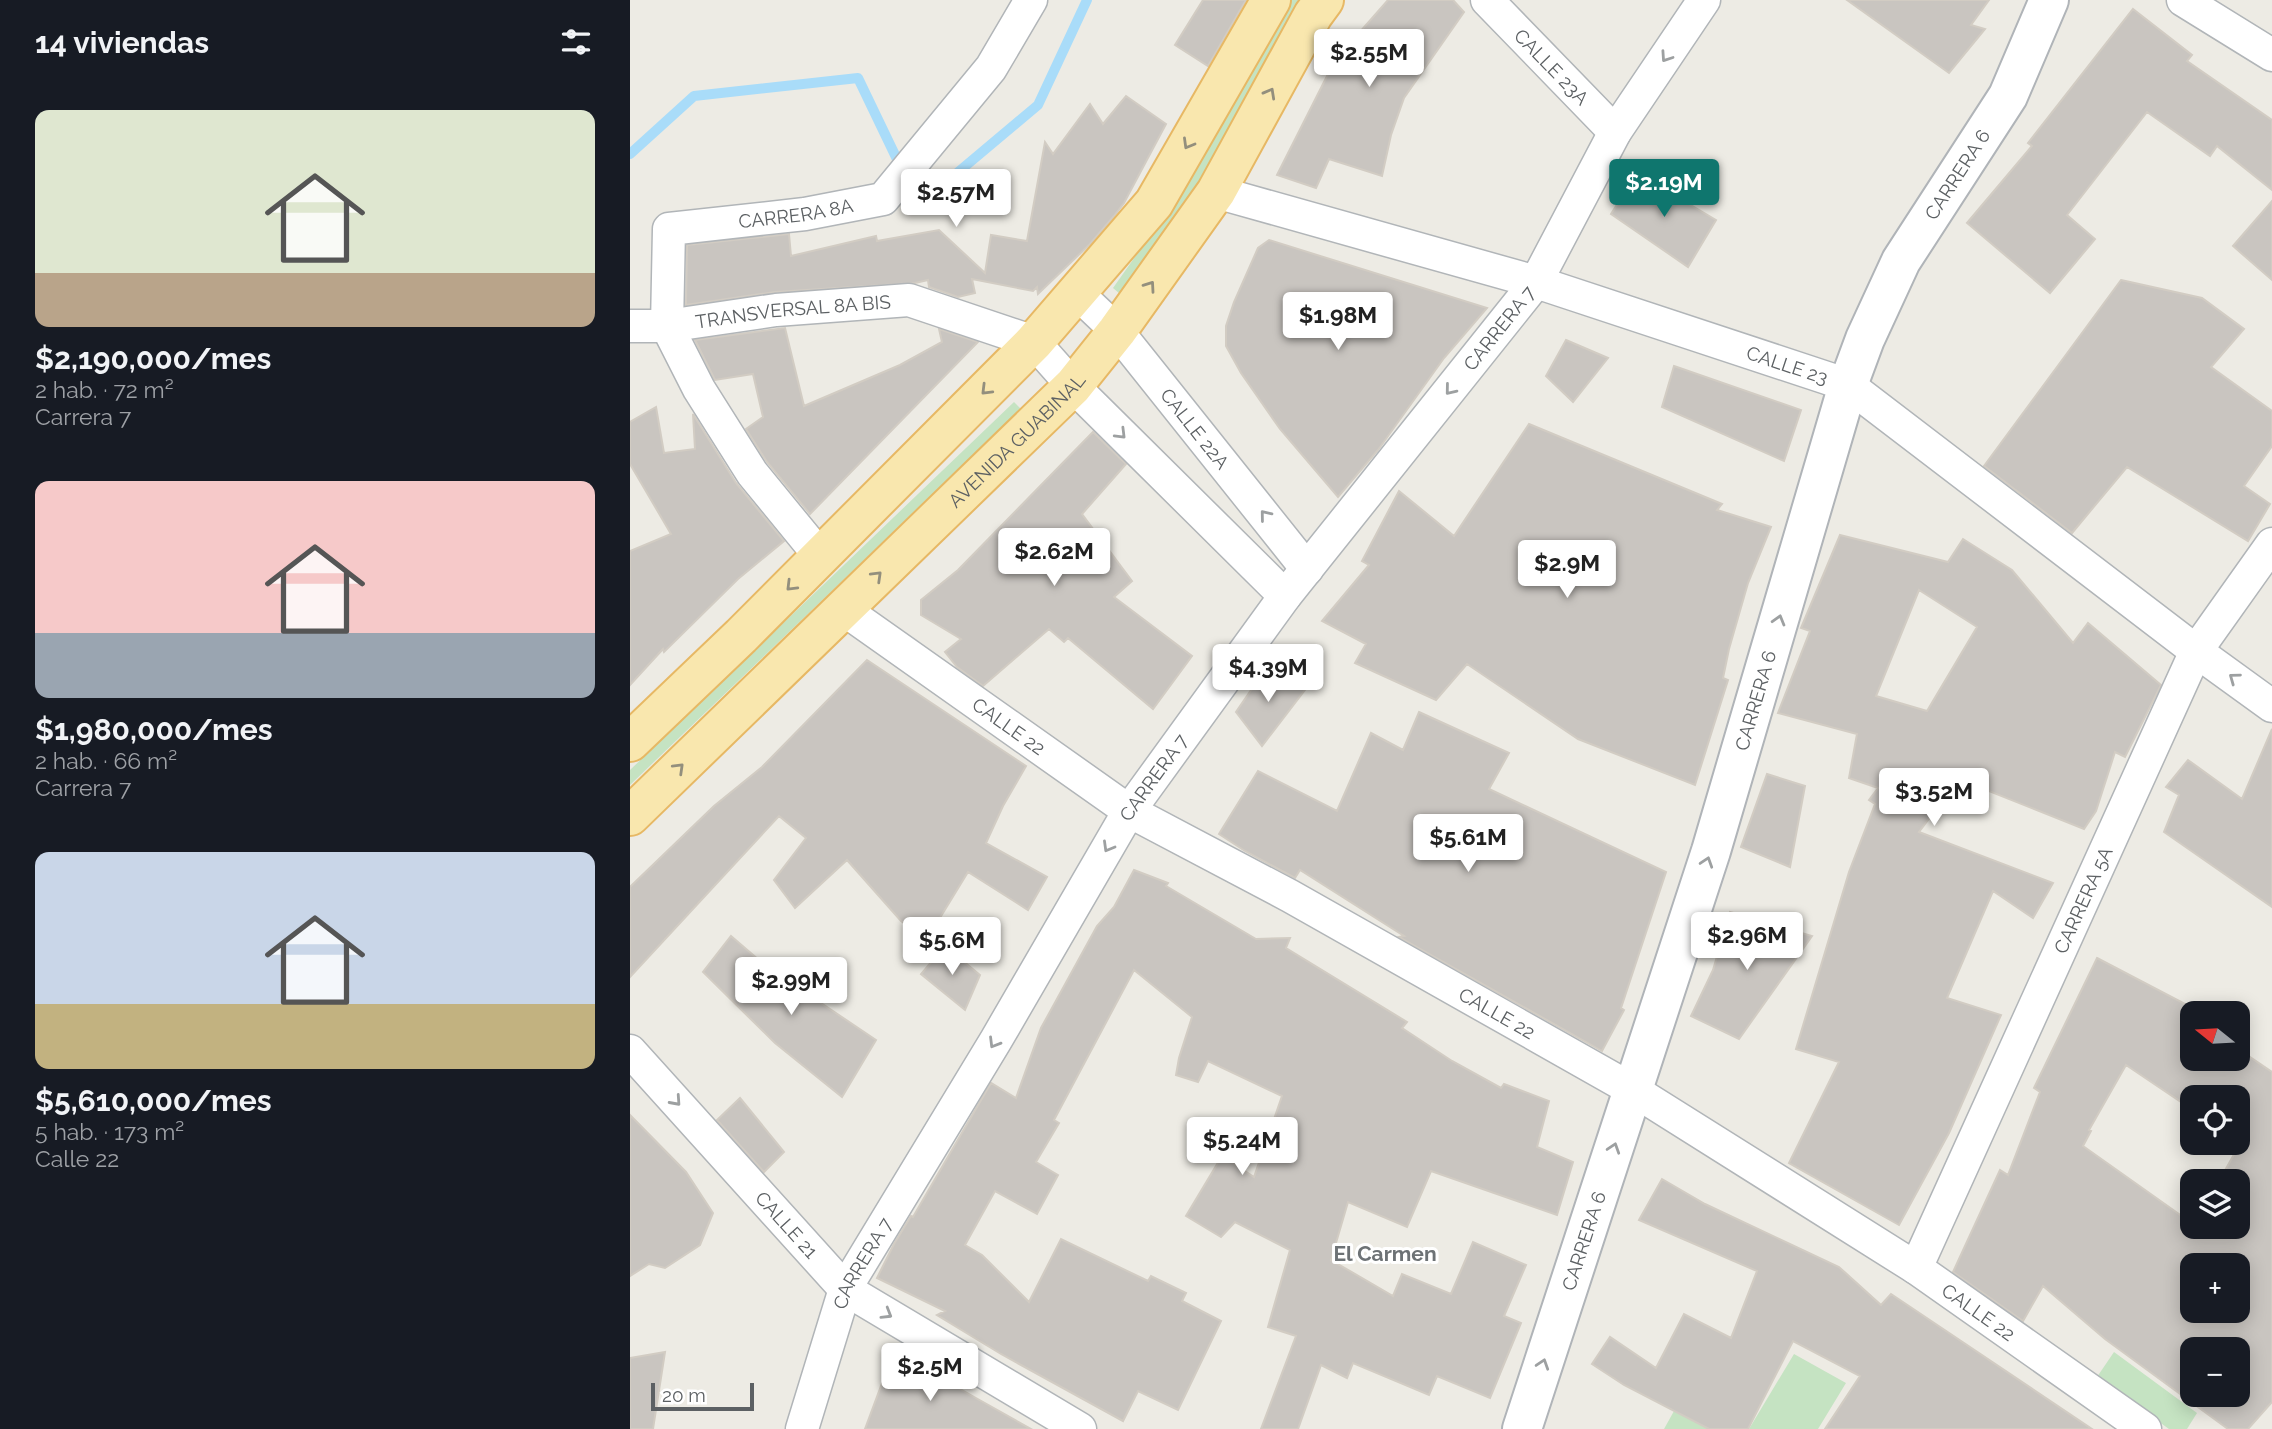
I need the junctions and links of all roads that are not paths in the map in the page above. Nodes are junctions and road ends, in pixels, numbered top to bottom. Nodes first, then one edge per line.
1 (1031, 0) edge
2 (1271, 0) edge
3 (1324, 0) edge
4 (1487, 0) edge
5 (1704, 0) edge
6 (2049, 0) edge
7 (2183, 0) edge
8 (2272, 55) edge
9 (1615, 132) junction
10 (1216, 192) junction
11 (1536, 282) junction
12 (1077, 293) junction
13 (630, 326) edge
14 (667, 326) junction
15 (1117, 331) junction
16 (1034, 342) junction
17 (1848, 385) junction
18 (1073, 386) junction
19 (2272, 544) edge
20 (818, 553) junction
21 (1307, 569) junction
22 (1285, 596) junction
23 (843, 609) junction
24 (2196, 651) junction
25 (2272, 706) edge
26 (630, 742) edge
27 (1129, 811) junction
28 (630, 816) edge
29 (630, 1051) edge
30 (1633, 1090) junction
31 (1916, 1268) junction
32 (845, 1289) junction
33 (802, 1429) edge
34 (1080, 1429) edge
35 (1522, 1429) edge
36 (2145, 1429) edge

1 - 14 street, CARRERA 8A
2 -> 12 main road
10 -> 3 main road, AVENIDA GUABINAL
4 - 9 street, CALLE 23A
5 -> 9 street, CARRERA 7
6 - 17 street, CARRERA 6
7 - 8 street
9 - 11 street, CARRERA 7
10 - 11 street, CALLE 23
15 -> 10 main road, AVENIDA GUABINAL
11 - 17 street, CALLE 23
11 -> 21 street, CARRERA 7
12 - 15 street, CALLE 22A
12 - 16 main road
13 - 14 street, TRANSVERSAL 8A BIS
14 - 16 street, TRANSVERSAL 8A BIS
14 - 20 street
15 - 18 main road, AVENIDA GUABINAL
21 -> 15 street, CALLE 22A
16 - 18 street
16 -> 20 main road
17 - 24 street, CALLE 23
30 -> 17 street, CARRERA 6
18 -> 22 street
23 -> 18 main road, AVENIDA GUABINAL
19 - 24 street, CARRERA 5A
20 -> 26 main road
21 - 22 street, CARRERA 7
22 - 27 street, CARRERA 7
23 - 27 street, CALLE 22
28 -> 23 main road, AVENIDA GUABINAL
25 -> 24 street, CALLE 23
24 - 31 street, CARRERA 5A
27 - 30 street, CALLE 22
27 -> 32 street, CARRERA 7
29 -> 32 street, CALLE 21
30 - 31 street, CALLE 22
35 -> 30 street, CARRERA 6
31 - 36 street, CALLE 22
32 - 33 street, CARRERA 7
32 -> 34 street, CALLE 21

